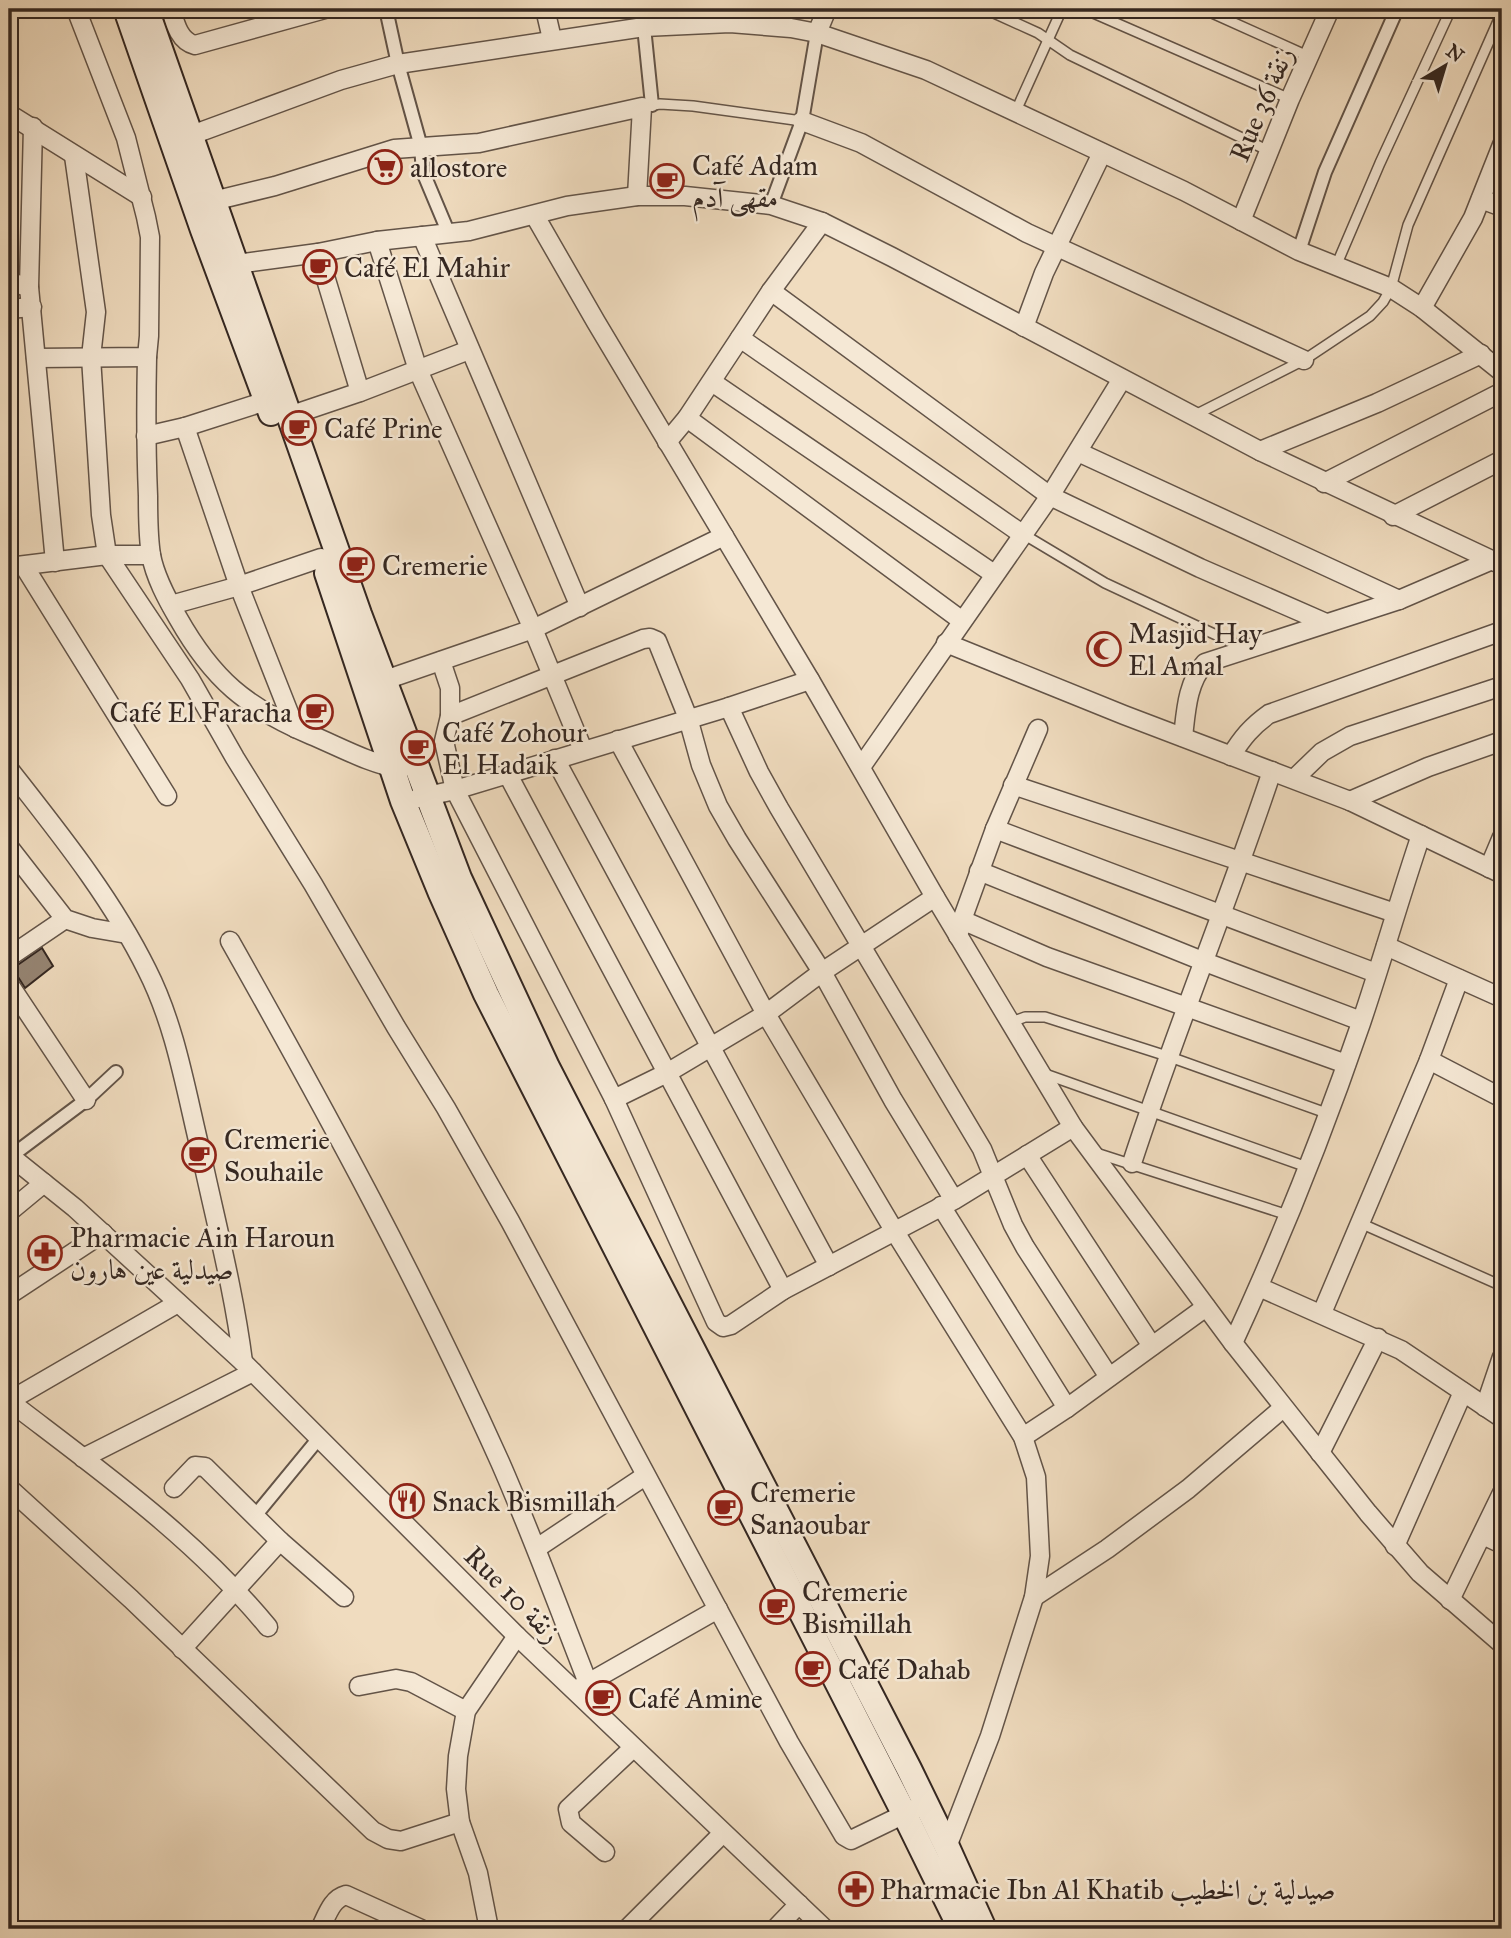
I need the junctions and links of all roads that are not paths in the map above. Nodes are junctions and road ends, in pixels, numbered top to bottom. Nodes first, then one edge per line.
1 (76, 9) edge
2 (126, 9) edge
3 (146, 9) edge
4 (171, 9) edge
5 (325, 9) edge
6 (386, 9) edge
7 (545, 9) edge
8 (661, 9) edge
9 (827, 9) edge
10 (985, 9) edge
11 (1062, 9) edge
12 (1084, 9) edge
13 (1203, 9) edge
14 (1329, 9) edge
15 (1397, 9) edge
16 (1451, 9) edge
17 (1502, 12) edge
18 (687, 24) junction
19 (644, 27) junction
20 (817, 33) junction
21 (552, 39) junction
22 (1048, 40) junction
23 (1310, 57) junction
24 (398, 64) junction
25 (1290, 99) junction
26 (647, 106) junction
27 (1015, 113) junction
28 (9, 114) edge
29 (802, 121) junction
30 (33, 128) junction
31 (189, 136) junction
32 (1502, 145) edge
33 (421, 147) junction
34 (1269, 150) junction
35 (1101, 153) junction
36 (74, 156) junction
37 (636, 196) junction
38 (142, 197) junction
39 (1481, 199) junction
40 (213, 201) junction
41 (771, 205) junction
42 (1502, 206) edge
43 (535, 216) junction
44 (1241, 221) junction
45 (822, 222) junction
46 (449, 234) junction
47 (422, 236) junction
48 (376, 242) junction
49 (1056, 247) junction
50 (1299, 251) junction
51 (318, 253) junction
52 (237, 264) junction
53 (1336, 266) junction
54 (9, 282) edge
55 (29, 287) junction
56 (1391, 288) junction
57 (771, 291) junction
58 (32, 307) junction
59 (1422, 308) junction
60 (9, 309) edge
61 (1024, 327) junction
62 (740, 338) junction
63 (469, 350) junction
64 (1480, 354) junction
65 (91, 357) junction
66 (147, 357) junction
67 (36, 358) junction
68 (1304, 359) junction
69 (418, 370) junction
70 (1502, 372) edge
71 (1122, 379) junction
72 (712, 382) junction
73 (360, 392) junction
74 (1502, 392) edge
75 (267, 401) junction
76 (289, 416) junction
77 (1193, 416) junction
78 (687, 418) junction
79 (186, 427) junction
80 (146, 436) junction
81 (667, 442) junction
82 (1260, 451) junction
83 (1078, 452) junction
84 (1502, 460) edge
85 (1324, 483) junction
86 (1050, 496) junction
87 (1394, 516) junction
88 (1022, 534) junction
89 (724, 536) junction
90 (107, 555) junction
91 (151, 555) junction
92 (321, 558) junction
93 (55, 562) junction
94 (1497, 563) edge
95 (16, 567) edge
96 (994, 574) junction
97 (239, 586) junction
98 (1399, 600) junction
99 (171, 605) junction
100 (580, 607) junction
101 (961, 620) junction
102 (1326, 623) junction
103 (533, 629) junction
104 (1502, 631) edge
105 (946, 643) junction
106 (1245, 648) junction
107 (441, 661) junction
108 (551, 675) junction
109 (385, 680) junction
110 (810, 680) junction
111 (1502, 687) edge
112 (729, 707) junction
113 (450, 716) junction
114 (688, 718) junction
115 (295, 728) junction
116 (1038, 729) dead end
117 (1183, 737) junction
118 (618, 740) junction
119 (1502, 741) edge
120 (583, 750) junction
121 (1231, 756) junction
122 (555, 759) junction
123 (861, 767) junction
124 (392, 768) junction
125 (9, 769) edge
126 (1272, 771) junction
127 (418, 772) junction
128 (507, 773) junction
129 (1294, 779) junction
130 (1013, 785) junction
131 (454, 790) junction
132 (167, 796) dead end
133 (415, 799) junction
134 (1350, 801) junction
135 (995, 829) junction
136 (1421, 835) junction
137 (1502, 837) edge
138 (9, 846) edge
139 (1242, 862) junction
140 (979, 871) junction
141 (1496, 871) edge
142 (935, 897) junction
143 (1395, 913) junction
144 (1222, 916) junction
145 (65, 919) junction
146 (960, 928) junction
147 (127, 934) junction
148 (230, 941) dead end
149 (862, 946) junction
150 (1385, 946) junction
151 (9, 957) edge
152 (1205, 962) junction
153 (822, 972) junction
154 (1376, 973) junction
155 (1459, 979) junction
156 (9, 984) edge
157 (1502, 998) edge
158 (1188, 1008) junction
159 (766, 1014) junction
160 (1362, 1021) junction
161 (1009, 1023) junction
162 (710, 1048) junction
163 (1170, 1056) junction
164 (1429, 1060) junction
165 (1346, 1064) junction
166 (116, 1072) dead end
167 (1040, 1072) junction
168 (667, 1073) junction
169 (1502, 1098) edge
170 (614, 1099) junction
171 (86, 1100) junction
172 (1149, 1112) junction
173 (1329, 1114) junction
174 (1073, 1127) junction
175 (1091, 1151) junction
176 (1027, 1155) junction
177 (10, 1156) edge
178 (1132, 1163) junction
179 (1307, 1167) junction
180 (994, 1177) junction
181 (44, 1183) junction
182 (947, 1203) junction
183 (9, 1212) edge
184 (1288, 1215) junction
185 (1360, 1223) junction
186 (895, 1231) junction
187 (103, 1233) junction
188 (829, 1266) junction
189 (1502, 1286) edge
190 (1259, 1287) junction
191 (783, 1290) junction
192 (9, 1295) edge
193 (178, 1303) junction
194 (1206, 1307) junction
195 (1322, 1313) junction
196 (1378, 1338) junction
197 (1233, 1343) junction
198 (1152, 1346) junction
199 (1502, 1357) edge
200 (248, 1367) junction
201 (1109, 1377) junction
202 (1463, 1392) junction
203 (9, 1401) edge
204 (1485, 1407) junction
205 (1067, 1408) junction
206 (1283, 1408) junction
207 (1502, 1418) edge
208 (1023, 1437) junction
209 (319, 1438) junction
210 (1320, 1453) junction
211 (83, 1458) junction
212 (645, 1476) junction
213 (9, 1488) edge
214 (174, 1488) dead end
215 (1502, 1493) edge
216 (255, 1516) junction
217 (1483, 1535) junction
218 (280, 1542) junction
219 (1502, 1544) edge
220 (1395, 1546) junction
221 (537, 1548) junction
222 (236, 1588) junction
223 (344, 1597) dead end
224 (1034, 1597) junction
225 (1450, 1601) junction
226 (718, 1609) junction
227 (268, 1627) dead end
228 (517, 1636) junction
229 (1502, 1644) edge
230 (182, 1650) junction
231 (359, 1686) dead end
232 (581, 1687) junction
233 (466, 1711) junction
234 (633, 1748) junction
235 (915, 1809) junction
236 (460, 1822) junction
237 (723, 1833) junction
238 (947, 1847) junction
239 (605, 1852) dead end
240 (799, 1904) junction
241 (413, 1928) edge
242 (320, 1929) edge
243 (489, 1929) edge
244 (627, 1929) edge
245 (775, 1929) edge
246 (825, 1929) edge
247 (961, 1929) edge
248 (984, 1929) edge

1 - 38 street
2 - 75 main road
3 - 31 main road
4 - 5 street
6 - 24 street
7 - 21 street
8 - 18 street
9 - 20 street
10 - 22 lane
11 - 22 lane
12 - 25 lane
13 - 23 lane
14 - 23 street, Rue 36 زنقة
15 - 50 street
16 - 53 lane
17 - 56 lane
18 - 19 street
18 - 20 street
19 - 21 street
19 - 26 street
20 - 27 street
20 - 29 street
21 - 24 street
22 - 27 lane
22 - 34 lane
23 - 25 street, Rue 36 زنقة
24 - 31 street
24 - 33 street
25 - 34 street, Rue 36 زنقة
26 - 29 lane
26 - 33 street
26 - 37 street
27 - 35 street
28 - 30 street
29 - 41 street
29 - 49 street
30 - 36 street
30 - 55 street
31 - 40 main road
32 - 39 street
33 - 40 street
33 - 46 street
34 - 44 street, Rue 36 زنقة
35 - 44 street
35 - 49 street
36 - 38 street
36 - 65 street
37 - 41 street
37 - 43 street
38 - 66 street
39 - 42 street
39 - 59 street
40 - 52 main road
41 - 45 street
43 - 46 street
43 - 81 street
44 - 50 street
45 - 57 street
45 - 61 street
46 - 47 street
47 - 48 street
47 - 63 street
48 - 51 street
48 - 69 street
49 - 61 street
49 - 68 street
50 - 53 street
51 - 52 street
51 - 73 street
52 - 76 main road
53 - 56 street
54 - 55 street
55 - 58 street
56 - 59 street
56 - 68 lane
57 - 62 street
57 - 86 street
58 - 60 street
58 - 67 street
59 - 64 street
61 - 71 street
62 - 72 street
62 - 88 street
63 - 69 street
63 - 100 street
64 - 70 street
64 - 82 street
65 - 66 street
65 - 67 street
65 - 90 street
66 - 80 street
67 - 93 street
68 - 77 lane
69 - 73 street
69 - 103 street
71 - 77 street
71 - 83 street
72 - 78 street
72 - 96 street
73 - 76 street
74 - 85 street
75 - 79 street
75 - 92 main road
76 - 109 main road
77 - 82 street
78 - 81 street
78 - 101 street
79 - 80 street
79 - 97 street
80 - 91 street
81 - 89 street
82 - 85 street
83 - 86 street
83 - 98 street
84 - 87 street
85 - 87 street
86 - 88 street
86 - 102 street
87 - 94 street
88 - 96 street
88 - 106 lane
89 - 100 street
89 - 110 street
90 - 91 street
90 - 93 street
90 - 212 street
91 - 99 street
92 - 97 street
92 - 124 main road
93 - 95 street
94 - 98 street
95 - 132 street
96 - 101 street
97 - 99 street
97 - 115 street
98 - 102 street
99 - 115 street
100 - 103 street
101 - 105 street
102 - 106 street
103 - 107 street
103 - 108 street
104 - 121 street
105 - 117 street
105 - 123 street
106 - 117 street
107 - 109 street
107 - 113 street
108 - 113 street
108 - 114 street
108 - 120 street
109 - 127 main road
110 - 112 street
110 - 123 street
111 - 129 street
112 - 114 street
112 - 149 street
113 - 131 street
114 - 118 street
114 - 153 street
115 - 124 street
116 - 130 street
117 - 121 street
118 - 120 street
118 - 159 street
119 - 134 street
120 - 122 street
121 - 126 street
122 - 128 street
122 - 162 street
123 - 142 street
124 - 127 street
124 - 133 main road
125 - 147 street
126 - 129 street
126 - 139 street
127 - 133 main road
128 - 131 street
128 - 168 street
129 - 134 street
130 - 135 street
130 - 139 street
131 - 133 street
131 - 170 street
133 - 235 main road
134 - 136 street
135 - 140 street
135 - 144 street
136 - 141 street
136 - 143 street
137 - 141 street
138 - 145 street
139 - 143 street
139 - 144 street
140 - 146 street
140 - 152 street
142 - 146 street
142 - 149 street
143 - 150 street
144 - 152 street
144 - 154 street
145 - 147 street
145 - 151 street
146 - 158 street
146 - 161 street
147 - 200 street
148 - 221 street
149 - 153 street
149 - 180 street
150 - 154 street
150 - 155 street
152 - 158 street
152 - 160 street
153 - 159 street
153 - 182 street
154 - 160 street
155 - 157 street
155 - 164 street
156 - 171 street
158 - 163 street
158 - 165 street
159 - 162 street
159 - 186 street
160 - 165 street
161 - 163 lane
161 - 167 street
162 - 168 street
162 - 188 street
163 - 172 street
163 - 173 lane
164 - 169 street
164 - 185 street
165 - 173 street
166 - 171 street
167 - 172 lane
167 - 174 street
168 - 170 street
168 - 191 street
170 - 191 street
171 - 177 street
172 - 178 street
172 - 179 lane
173 - 179 street
174 - 175 street
174 - 176 street
175 - 178 lane
175 - 194 street
176 - 180 street
176 - 198 street
177 - 181 street, Rue 10 زنقة
178 - 184 lane
179 - 184 street
180 - 182 street
180 - 201 street
181 - 183 street
181 - 187 street, Rue 10 زنقة
182 - 186 street
182 - 205 street
184 - 190 street
185 - 189 lane
185 - 195 street
186 - 188 street
186 - 208 street
187 - 192 street
187 - 193 street, Rue 10 زنقة
188 - 191 street
190 - 195 street
190 - 197 street
193 - 200 street, Rue 10 زنقة
193 - 203 street
194 - 197 street
194 - 198 street
195 - 196 street
196 - 202 street
196 - 210 street
197 - 206 street
198 - 201 street
199 - 204 street
200 - 209 street, Rue 10 زنقة
200 - 211 street
201 - 205 street
202 - 204 street
202 - 220 street
203 - 211 street
204 - 207 street
205 - 208 street
206 - 210 street
206 - 224 street
208 - 224 street
209 - 216 street
209 - 228 street, Rue 10 زنقة
210 - 220 street
211 - 222 street
212 - 221 street
212 - 226 street
213 - 230 street
214 - 216 street
215 - 217 street
216 - 218 street
217 - 219 street
217 - 225 street
218 - 222 street
218 - 223 street
220 - 225 street
221 - 232 street
222 - 227 street
222 - 230 street
224 - 238 street
225 - 229 street
226 - 232 street
226 - 235 street
228 - 232 street, Rue 10 زنقة
228 - 233 street
230 - 236 street
231 - 233 street
232 - 234 street, Rue 10 زنقة
233 - 236 street
234 - 237 street, Rue 10 زنقة
234 - 239 street
235 - 238 main road
235 - 247 main road
236 - 243 street
237 - 240 street, Rue 10 زنقة
237 - 244 street
238 - 248 main road
240 - 245 street
240 - 246 street, Rue 10 زنقة
241 - 242 street

